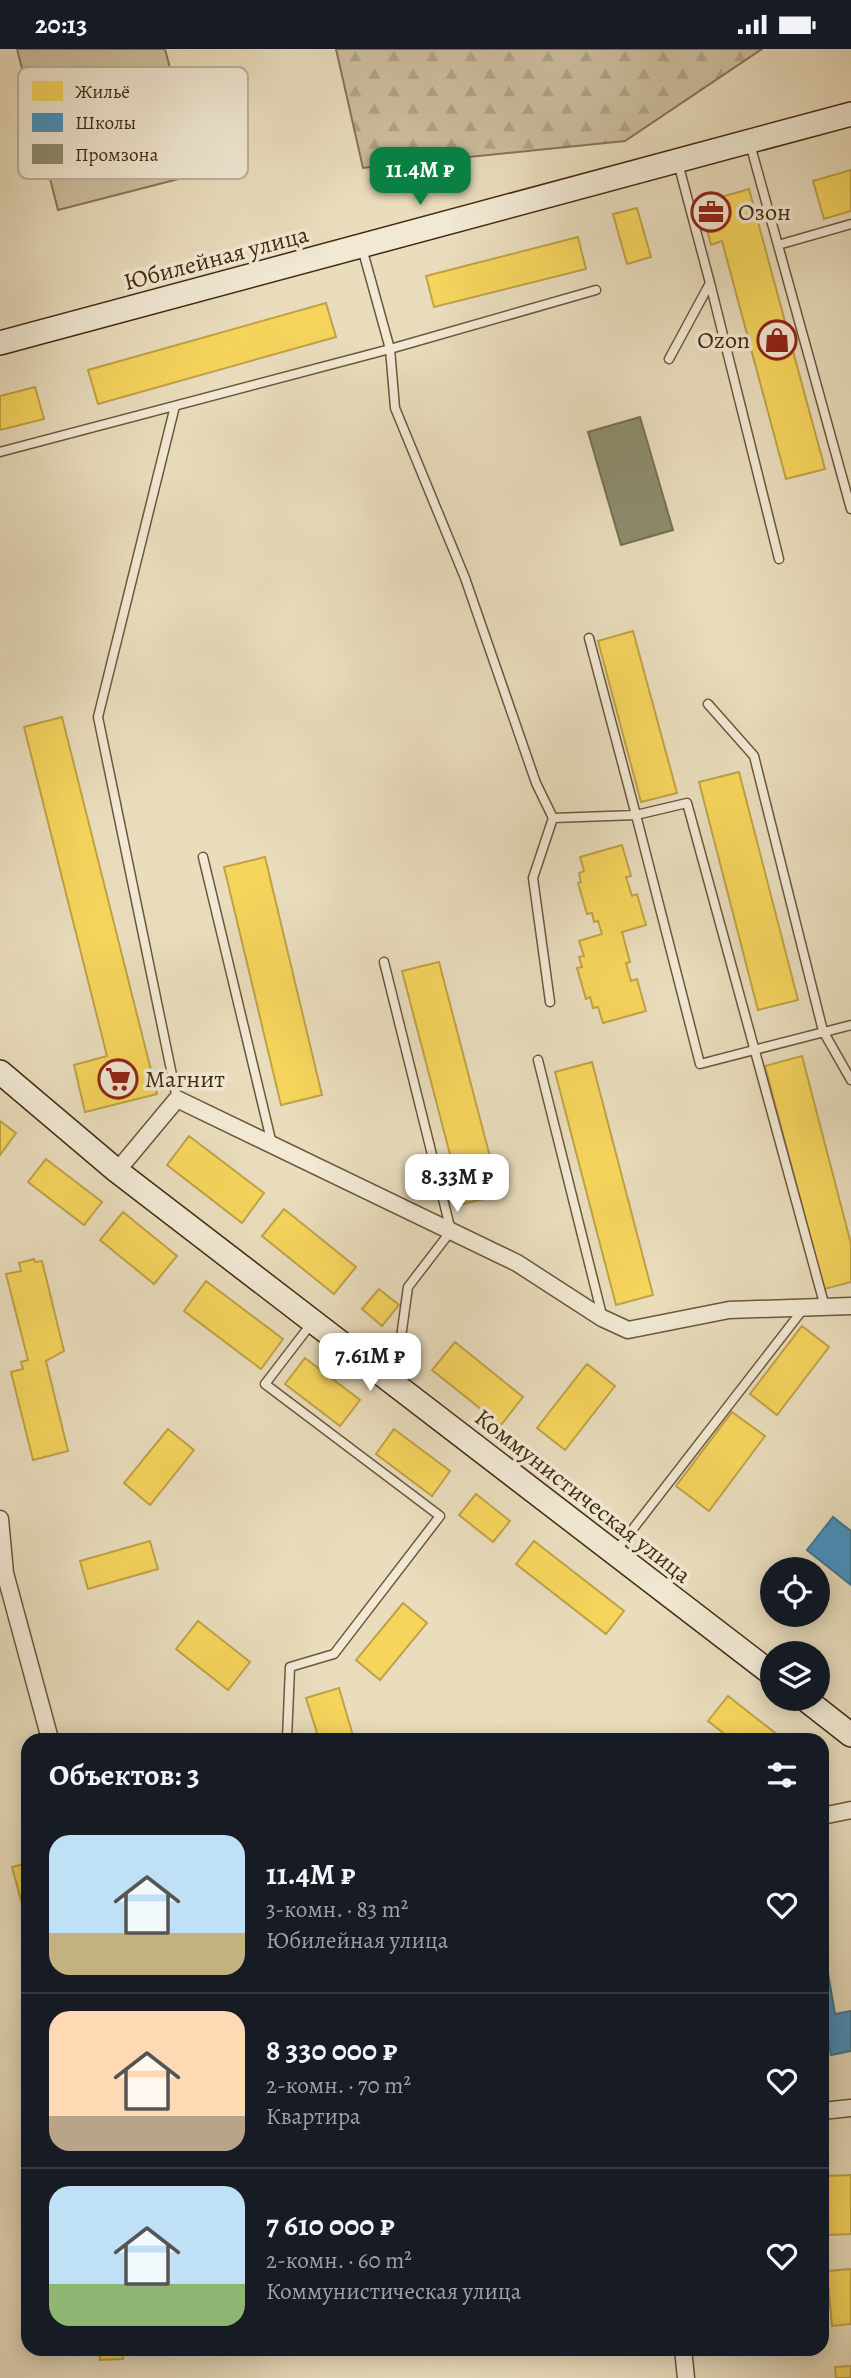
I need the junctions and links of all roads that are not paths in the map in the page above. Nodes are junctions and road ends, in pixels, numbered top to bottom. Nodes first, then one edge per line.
1 (851, 114) edge
2 (750, 141) junction
3 (677, 160) junction
4 (851, 224) edge
5 (778, 245) junction
6 (362, 246) junction
7 (710, 283) junction
8 (596, 290) dead end
9 (0, 344) edge
10 (390, 349) junction
11 (669, 359) dead end
12 (175, 406) junction
13 (0, 452) edge
14 (851, 509) edge
15 (779, 559) dead end
16 (589, 638) dead end
17 (708, 704) dead end
18 (636, 815) junction
19 (553, 818) junction
20 (203, 857) dead end
21 (383, 962) dead end
22 (550, 1002) dead end
23 (851, 1025) edge
24 (823, 1031) junction
25 (753, 1048) junction
26 (538, 1061) dead end
27 (0, 1072) edge
28 (850, 1076) edge
29 (177, 1099) junction
30 (272, 1146) junction
31 (117, 1171) junction
32 (451, 1231) junction
33 (851, 1306) edge
34 (825, 1307) junction
35 (804, 1308) junction
36 (602, 1318) junction
37 (313, 1321) junction
38 (394, 1384) junction
39 (0, 1518) edge
40 (614, 1553) junction
41 (760, 1665) edge
42 (820, 1711) edge
43 (48, 1733) edge
44 (287, 1733) edge
45 (851, 1735) edge
46 (851, 1811) edge
47 (829, 1815) edge
48 (851, 2108) edge
49 (829, 2110) edge
50 (684, 2356) edge
51 (686, 2378) edge

1 - 2 street, Юбилейная улица
2 - 3 street, Юбилейная улица
2 - 5 lane
3 - 6 street, Юбилейная улица
3 - 7 lane
4 - 5 lane
5 - 14 lane
6 - 9 street, Юбилейная улица
6 - 10 lane
7 - 11 lane
7 - 15 lane
8 - 10 lane
10 - 12 lane
10 - 19 lane
12 - 13 lane
12 - 29 lane
16 - 18 lane
17 - 24 lane
18 - 19 lane
18 - 25 lane
18 - 25 lane
19 - 22 lane
20 - 30 lane
21 - 32 lane
23 - 24 lane
24 - 25 lane
24 - 28 lane
25 - 34 lane
26 - 36 lane
27 - 31 street, Коммунистическая улица
29 - 30 street
29 - 31 street
30 - 32 street
31 - 37 street, Коммунистическая улица
32 - 36 street
32 - 38 lane
33 - 34 street
34 - 35 street
35 - 36 street
35 - 40 lane
37 - 38 street, Коммунистическая улица
37 - 44 lane
38 - 40 street, Коммунистическая улица
39 - 43 street
40 - 41 street, Коммунистическая улица
42 - 45 street
46 - 47 street
48 - 49 street
50 - 51 street

